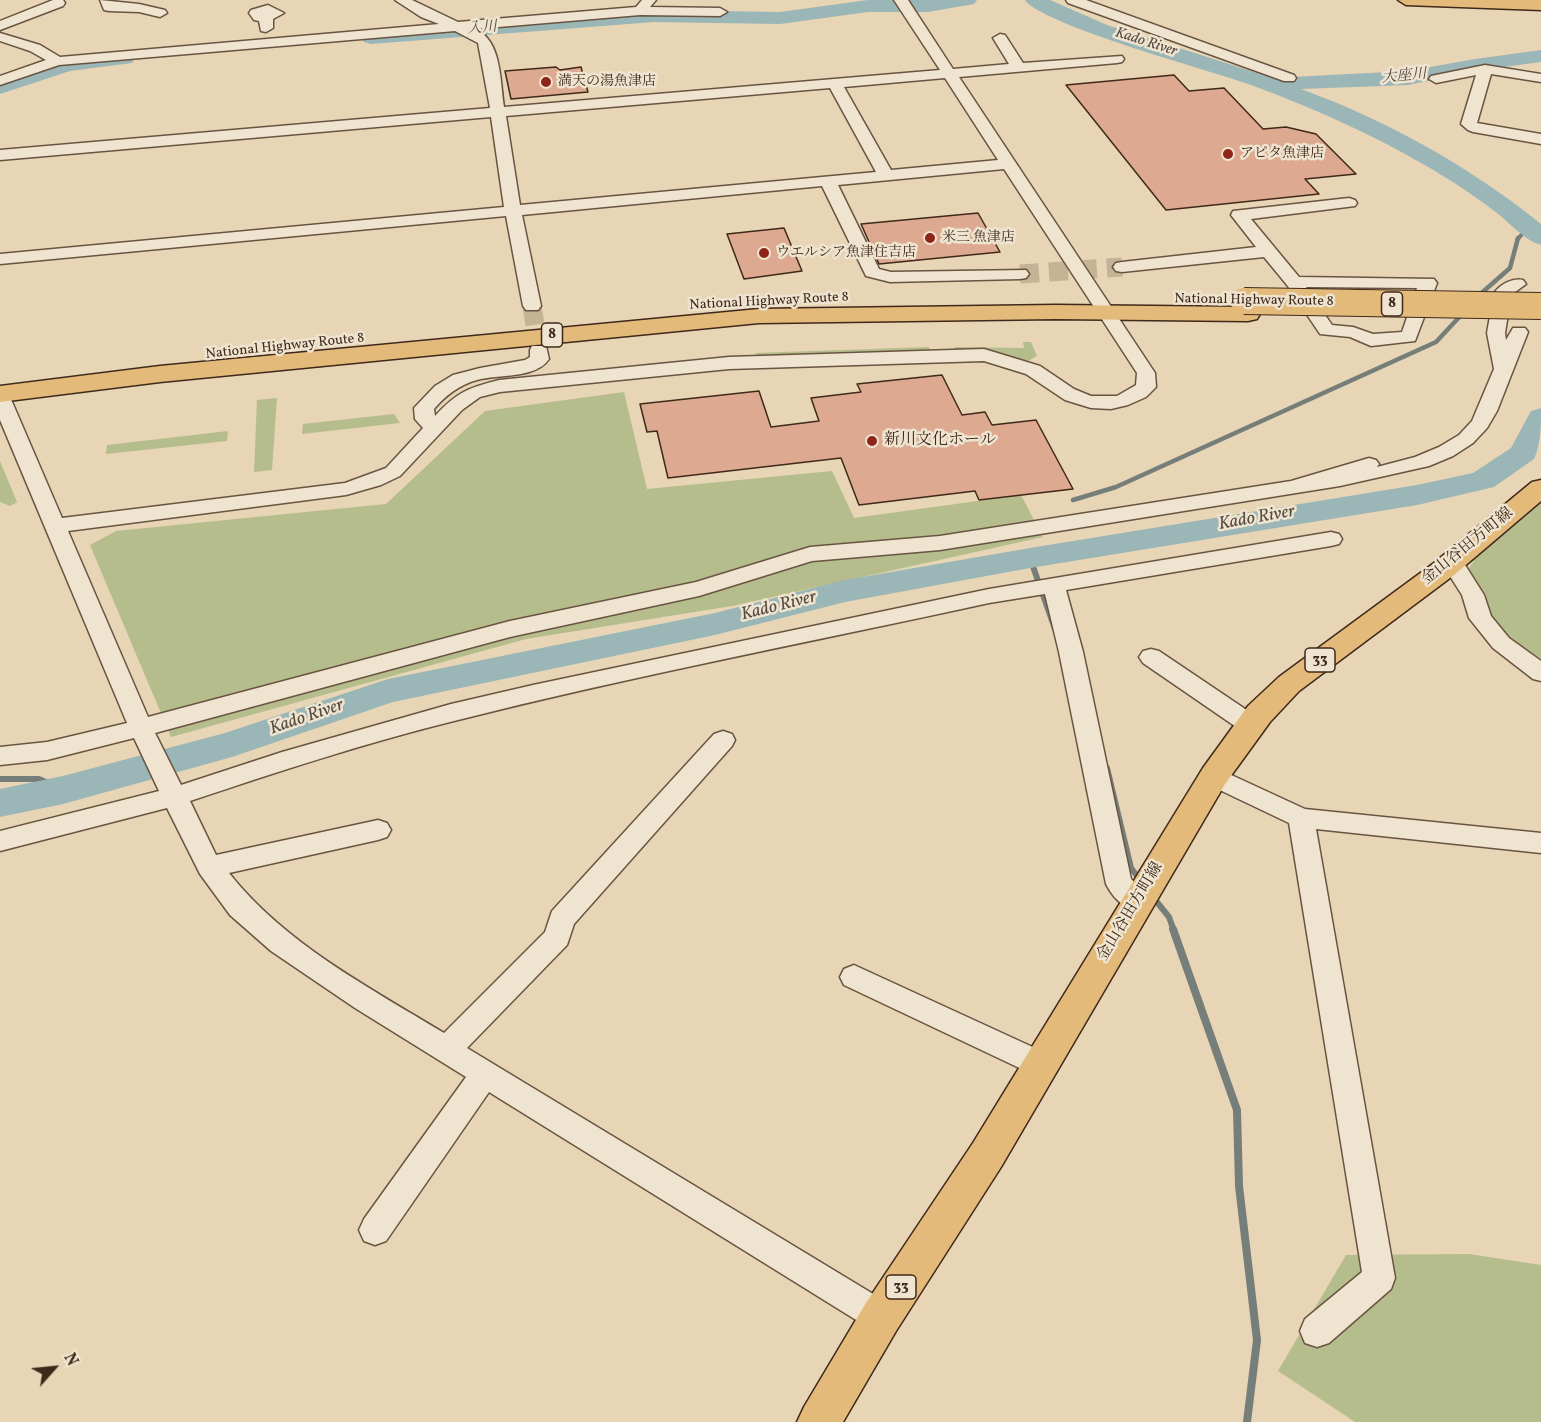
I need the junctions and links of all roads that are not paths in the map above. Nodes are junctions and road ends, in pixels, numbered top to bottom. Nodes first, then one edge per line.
1 (107, 0) edge
2 (402, 0) edge
3 (901, 0) edge
4 (1073, 0) edge
5 (1407, 0) edge
6 (58, 3) dead end
7 (644, 5) edge
8 (1541, 5) edge
9 (720, 12) dead end
10 (160, 13) dead end
11 (426, 14) junction
12 (402, 16) dead end
13 (0, 26) edge
14 (466, 29) junction
15 (0, 38) edge
16 (1000, 38) dead end
17 (1117, 59) dead end
18 (57, 61) junction
19 (1018, 67) junction
20 (1485, 69) junction
21 (948, 73) junction
22 (1289, 78) dead end
23 (1436, 78) dead end
24 (1541, 78) edge
25 (0, 81) edge
26 (835, 83) junction
27 (498, 112) junction
28 (1541, 138) edge
29 (0, 155) edge
30 (1007, 164) junction
31 (886, 176) junction
32 (828, 181) junction
33 (1350, 203) dead end
34 (513, 211) junction
35 (1268, 251) junction
36 (0, 259) edge
37 (1122, 267) tunnel mouth
38 (1020, 274) tunnel mouth
39 (1294, 282) junction
40 (1517, 284) dead end
41 (532, 306) tunnel mouth
42 (1102, 306) junction
43 (1541, 306) edge
44 (1246, 308) junction
45 (1541, 319) edge
46 (1519, 332) dead end
47 (539, 350) dead end
48 (1503, 369) junction
49 (0, 380) edge
50 (0, 395) edge
51 (435, 428) junction
52 (1369, 464) dead end
53 (1294, 487) junction
54 (1541, 488) edge
55 (292, 496) junction
56 (229, 504) junction
57 (54, 526) junction
58 (1331, 539) dead end
59 (1452, 562) junction
60 (1054, 586) junction
61 (1152, 657) dead end
62 (1541, 673) edge
63 (1251, 725) junction
64 (141, 728) junction
65 (723, 740) dead end
66 (0, 756) edge
67 (1214, 776) junction
68 (172, 794) junction
69 (1301, 818) junction
70 (378, 830) dead end
71 (0, 841) edge
72 (1541, 843) edge
73 (209, 867) junction
74 (1143, 891) junction
75 (854, 977) dead end
76 (446, 1050) junction
77 (1040, 1064) junction
78 (485, 1074) junction
79 (375, 1230) dead end
80 (881, 1317) junction
81 (1317, 1331) dead end
82 (819, 1422) edge

1 - 10 street
2 - 11 street
3 - 21 street
4 - 22 street
5 - 8 main road
6 - 13 street
7 - 9 street
7 - 14 street
11 - 12 street
11 - 14 street
14 - 18 street
14 - 27 street
15 - 18 street
16 - 19 street
17 - 19 street
18 - 25 street
19 - 21 street
20 - 23 street
20 - 24 street
20 - 28 street
21 - 26 street
21 - 30 street
26 - 27 street
26 - 31 street
27 - 29 street
27 - 34 street
30 - 31 street
30 - 42 street
31 - 32 street
32 - 34 street
32 - 38 street
33 - 35 street
34 - 36 street
34 - 41 street
35 - 37 street
35 - 39 street
39 - 39 street
40 - 48 street
42 - 44 highway, National Highway Route 8 / 8
42 - 49 highway, National Highway Route 8 / 8
42 - 50 highway, National Highway Route 8 / 8
42 - 51 street
43 - 44 highway, National Highway Route 8 / 8, bridge
44 - 45 highway, National Highway Route 8 / 8
46 - 48 street
47 - 51 street
48 - 53 street
50 - 57 street
51 - 55 street
52 - 53 street
53 - 64 street
54 - 59 main road, 金山谷田方町線 / 33
55 - 56 street
55 - 56 street
56 - 57 street
57 - 64 street
58 - 60 street
59 - 62 street
59 - 63 main road, 金山谷田方町線 / 33
60 - 68 street
60 - 74 street
61 - 63 street
63 - 67 main road, 金山谷田方町線 / 33
64 - 66 street
64 - 68 street
65 - 76 street
67 - 69 street
67 - 74 main road, 金山谷田方町線 / 33
68 - 71 street
68 - 73 street
69 - 72 street
69 - 81 street
70 - 73 street
73 - 76 street
74 - 77 main road, 金山谷田方町線 / 33
75 - 77 street
76 - 78 street
77 - 80 main road, 金山谷田方町線 / 33
78 - 79 street
78 - 80 street
80 - 82 main road, 金山谷田方町線 / 33

